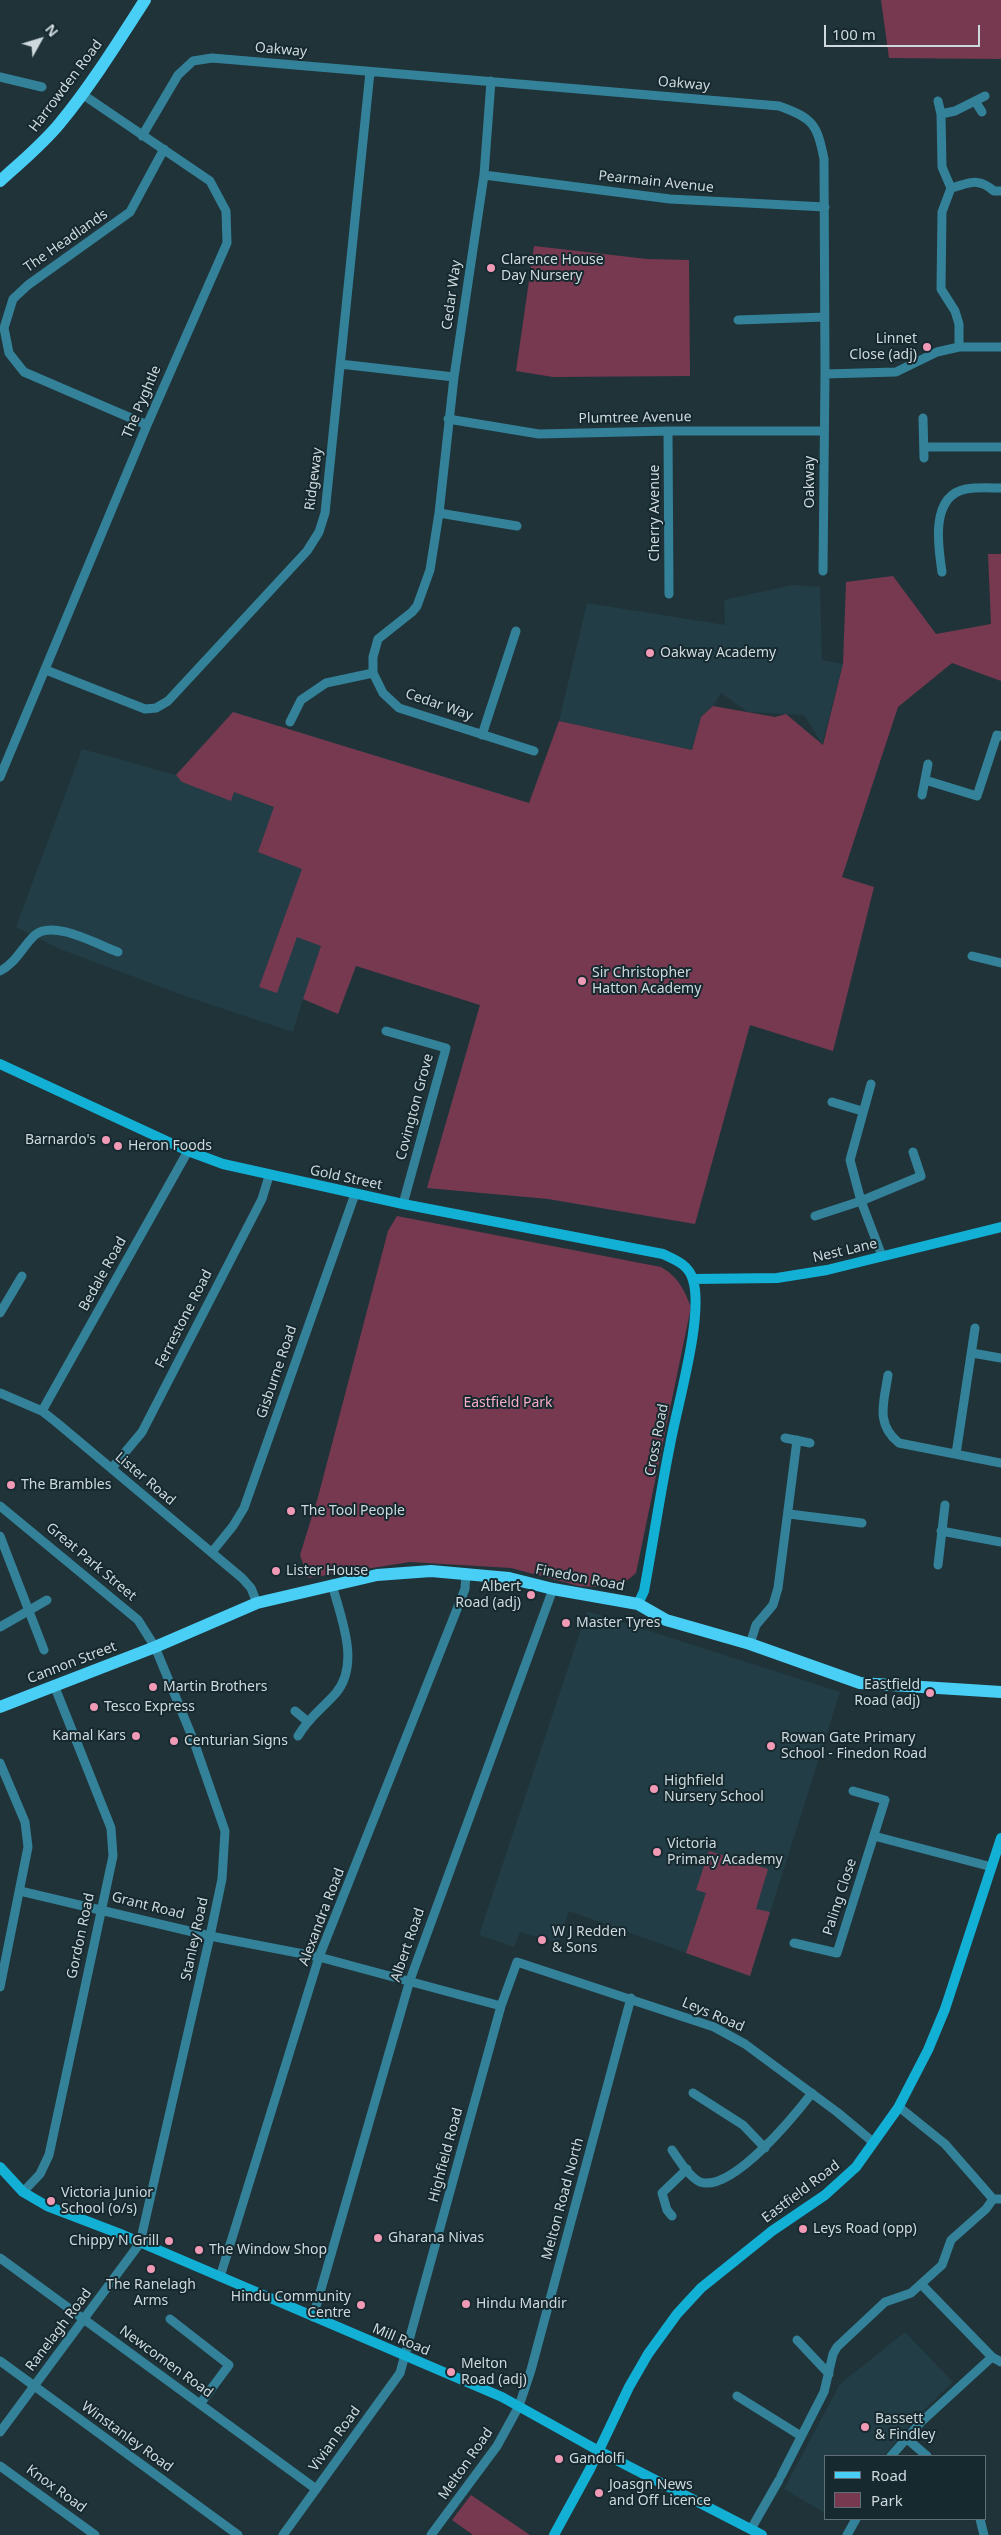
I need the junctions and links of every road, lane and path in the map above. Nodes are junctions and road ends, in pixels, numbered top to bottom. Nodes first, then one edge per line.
1 (145, 0) edge
2 (370, 72) junction
3 (0, 76) edge
4 (490, 81) junction
5 (42, 87) dead end
6 (82, 94) junction
7 (985, 96) dead end
8 (938, 101) dead end
9 (975, 101) junction
10 (982, 112) dead end
11 (941, 114) junction
12 (142, 136) junction
13 (164, 149) junction
14 (484, 175) junction
15 (0, 181) edge
16 (952, 188) junction
17 (1001, 191) edge
18 (825, 207) junction
19 (825, 317) junction
20 (738, 320) dead end
21 (959, 347) junction
22 (1001, 347) edge
23 (340, 364) junction
24 (826, 374) junction
25 (454, 377) junction
26 (924, 418) dead end
27 (448, 419) junction
28 (147, 425) junction
29 (668, 431) junction
30 (824, 432) junction
31 (924, 447) junction
32 (1001, 447) edge
33 (924, 458) dead end
34 (1001, 488) edge
35 (439, 513) junction
36 (517, 526) dead end
37 (823, 571) dead end
38 (942, 572) dead end
39 (669, 594) dead end
40 (516, 631) dead end
41 (46, 670) junction
42 (373, 673) junction
43 (290, 722) dead end
44 (482, 735) junction
45 (1001, 736) edge
46 (534, 751) dead end
47 (928, 764) dead end
48 (0, 777) edge
49 (925, 780) junction
50 (922, 795) dead end
51 (118, 952) dead end
52 (972, 956) dead end
53 (1001, 964) edge
54 (0, 971) edge
55 (386, 1031) dead end
56 (0, 1064) edge
57 (871, 1084) dead end
58 (832, 1102) dead end
59 (862, 1111) junction
60 (188, 1151) junction
61 (913, 1152) dead end
62 (269, 1176) junction
63 (355, 1194) junction
64 (861, 1201) junction
65 (403, 1204) junction
66 (815, 1216) dead end
67 (1001, 1227) edge
68 (882, 1256) junction
69 (22, 1276) dead end
70 (693, 1279) junction
71 (0, 1313) edge
72 (975, 1328) dead end
73 (972, 1352) junction
74 (1001, 1358) edge
75 (888, 1376) dead end
76 (0, 1393) edge
77 (42, 1411) junction
78 (785, 1438) dead end
79 (797, 1440) junction
80 (810, 1443) dead end
81 (956, 1454) junction
82 (1001, 1463) edge
83 (112, 1468) junction
84 (945, 1505) dead end
85 (0, 1506) edge
86 (789, 1514) junction
87 (862, 1523) dead end
88 (941, 1531) junction
89 (0, 1536) edge
90 (1001, 1542) edge
91 (212, 1552) junction
92 (938, 1565) dead end
93 (466, 1573) junction
94 (332, 1584) junction
95 (553, 1589) junction
96 (47, 1600) dead end
97 (257, 1603) junction
98 (638, 1604) junction
99 (29, 1610) junction
100 (0, 1627) edge
101 (750, 1644) junction
102 (155, 1647) junction
103 (44, 1650) dead end
104 (54, 1686) junction
105 (1000, 1693) edge
106 (0, 1707) edge
107 (295, 1711) dead end
108 (306, 1721) junction
109 (298, 1736) dead end
110 (0, 1763) edge
111 (853, 1791) dead end
112 (874, 1836) junction
113 (1001, 1838) edge
114 (992, 1867) junction
115 (20, 1892) junction
116 (101, 1909) junction
117 (210, 1936) junction
118 (794, 1942) dead end
119 (4, 1953) edge
120 (319, 1957) junction
121 (516, 1962) joint
122 (410, 1980) junction
123 (0, 1987) edge
124 (631, 1998) junction
125 (501, 2006) junction
126 (693, 2093) dead end
127 (812, 2093) junction
128 (899, 2106) junction
129 (872, 2142) junction
130 (765, 2148) junction
131 (672, 2150) dead end
132 (0, 2167) edge
133 (687, 2170) junction
134 (23, 2192) junction
135 (997, 2199) edge
136 (672, 2216) dead end
137 (140, 2243) junction
138 (0, 2258) edge
139 (220, 2277) junction
140 (921, 2284) junction
141 (313, 2317) junction
142 (84, 2319) junction
143 (170, 2319) dead end
144 (797, 2340) dead end
145 (406, 2357) junction
146 (992, 2357) junction
147 (0, 2361) edge
148 (1001, 2362) edge
149 (829, 2374) junction
150 (34, 2386) junction
151 (737, 2396) dead end
152 (200, 2404) junction
153 (519, 2406) junction
154 (0, 2432) edge
155 (801, 2436) junction
156 (906, 2438) junction
157 (599, 2451) junction
158 (892, 2455) edge
159 (926, 2455) edge
160 (0, 2466) edge
161 (316, 2489) junction
162 (856, 2520) edge
163 (980, 2520) edge
164 (751, 2529) junction
165 (95, 2535) edge
166 (238, 2535) edge
167 (283, 2535) edge
168 (431, 2535) edge
169 (554, 2535) edge
170 (762, 2535) edge
171 (848, 2535) edge
172 (984, 2535) edge

1 - 6 main road, Harrowden Road
2 - 4 street, Oakway
2 - 12 street, Oakway
2 - 23 street, Ridgeway
3 - 5 street
4 - 14 street, Cedar Way
4 - 18 street, Oakway
6 - 12 street, The Pyghtle
6 - 15 main road, Harrowden Road
7 - 9 street
8 - 11 street
9 - 10 street
9 - 11 street
11 - 16 street
12 - 13 street, The Pyghtle
13 - 28 street, The Pyghtle
13 - 28 street, The Headlands
14 - 18 street, Pearmain Avenue
14 - 25 street, Cedar Way
16 - 17 street
16 - 21 street
18 - 19 street, Oakway
19 - 20 street
19 - 24 street, Oakway
21 - 22 street
21 - 24 street
23 - 25 street
23 - 41 street, Ridgeway
24 - 30 street, Oakway
25 - 27 street, Cedar Way
26 - 31 street
27 - 29 street, Plumtree Avenue
27 - 35 street, Cedar Way
28 - 41 street, The Pyghtle
29 - 30 street, Plumtree Avenue
29 - 39 street, Cherry Avenue
30 - 37 street, Oakway
31 - 32 street
31 - 33 street
34 - 38 street
35 - 36 street
35 - 42 street, Cedar Way
40 - 44 street, Cedar Way
41 - 48 street, The Pyghtle
42 - 43 street
42 - 44 street, Cedar Way
44 - 46 street, Cedar Way
45 - 49 street
47 - 49 street
49 - 50 street
51 - 54 street
52 - 53 street
55 - 65 street, Covington Grove
56 - 60 street, Gold Street
57 - 59 street
58 - 59 street
59 - 64 street
60 - 62 street, Gold Street
60 - 77 street, Bedale Road
61 - 64 street
62 - 63 street, Gold Street
62 - 83 street, Ferrestone Road
63 - 65 street, Gold Street
63 - 91 street, Gisburne Road
64 - 66 street
64 - 68 street
65 - 70 street, Gold Street
67 - 68 street, Nest Lane
68 - 70 street, Nest Lane
69 - 71 street
70 - 98 street, Cross Road
72 - 73 street
73 - 74 street
73 - 81 street
75 - 81 street
76 - 77 street, Lister Road
77 - 83 street, Lister Road
78 - 79 street
79 - 80 street
79 - 86 street
81 - 82 street
83 - 91 street, Lister Road
84 - 88 street
85 - 102 street, Great Park Street
86 - 87 street
86 - 101 street
88 - 90 street
88 - 92 street
89 - 99 street
91 - 97 street, Lister Road
93 - 94 main road, Finedon Road
93 - 95 main road, Finedon Road
93 - 120 street, Alexandra Road
94 - 97 main road, Finedon Road
94 - 108 street
95 - 98 main road, Finedon Road
95 - 122 street, Albert Road
96 - 99 street
97 - 102 main road, Finedon Road
98 - 101 main road, Finedon Road
99 - 100 street
99 - 103 street
101 - 105 main road, Finedon Road
102 - 104 main road, Cannon Street
102 - 117 street, Stanley Road
104 - 106 main road, Cannon Street
104 - 116 street, Gordon Road
107 - 108 street
108 - 109 street
110 - 115 street
111 - 112 street, Paling Close
112 - 114 street
112 - 118 street, Paling Close
113 - 114 street, Eastfield Road
114 - 128 street, Eastfield Road
115 - 116 street, Grant Road
115 - 119 street
116 - 117 street, Grant Road
116 - 134 street, Gordon Road
117 - 120 street, Grant Road
117 - 137 street, Stanley Road
119 - 123 street
120 - 122 street, Grant Road
120 - 139 street, Alexandra Road
121 - 124 street, Leys Road
121 - 125 street, Highfield Road
122 - 125 street, Grant Road
122 - 141 street, Albert Road
124 - 127 street, Leys Road
124 - 153 street, Melton Road North
125 - 145 street, Highfield Road
126 - 130 street
127 - 129 street, Leys Road
127 - 130 street
128 - 129 street, Eastfield Road
128 - 135 street
129 - 157 street, Eastfield Road
130 - 133 street
131 - 133 street
132 - 134 street, Mill Road
133 - 136 street
134 - 137 street, Mill Road
135 - 140 street
137 - 139 street, Mill Road
137 - 142 street, Ranelagh Road
138 - 142 street, Newcomen Road
139 - 141 street, Mill Road
140 - 146 street
140 - 149 street
141 - 145 street, Mill Road
142 - 150 street, Ranelagh Road
142 - 152 street, Newcomen Road
143 - 152 street
144 - 149 street
145 - 153 street, Mill Road
145 - 161 street, Vivian Road
146 - 148 street
146 - 156 street
147 - 150 street, Winstanley Road
149 - 155 street
150 - 154 street, Ranelagh Road
150 - 166 street, Winstanley Road
151 - 155 street
152 - 161 street, Newcomen Road
153 - 157 street, Mill Road
153 - 168 street, Melton Road
155 - 164 street
156 - 158 street
156 - 159 street
157 - 164 street, Mill Road
157 - 169 street, Eastfield Road
160 - 165 street, Knox Road
161 - 167 street, Vivian Road
162 - 171 street
163 - 172 street
164 - 170 street, Mill Road

